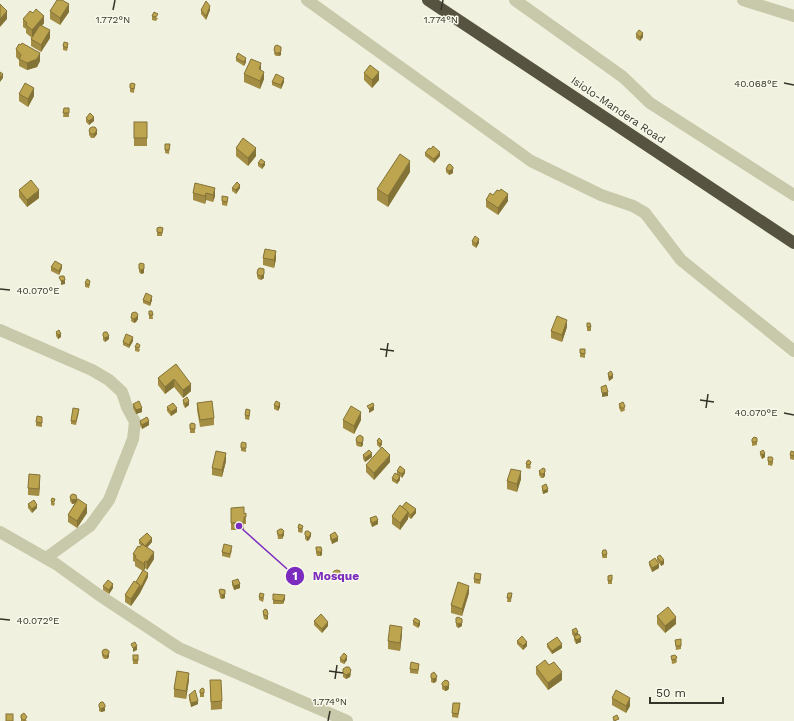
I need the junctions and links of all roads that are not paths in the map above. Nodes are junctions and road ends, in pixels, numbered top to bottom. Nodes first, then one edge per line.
1 (307, 0) edge
2 (428, 0) edge
3 (743, 0) edge
4 (519, 1) edge
5 (794, 16) edge
6 (794, 195) edge
7 (794, 242) edge
8 (0, 330) edge
9 (794, 350) edge
10 (0, 532) edge
11 (46, 558) junction
12 (347, 721) edge

1 - 9 street
2 - 7 highway, Isiolo-Mandera Road
3 - 5 street
4 - 6 street
8 - 11 street
10 - 11 street
11 - 12 street

